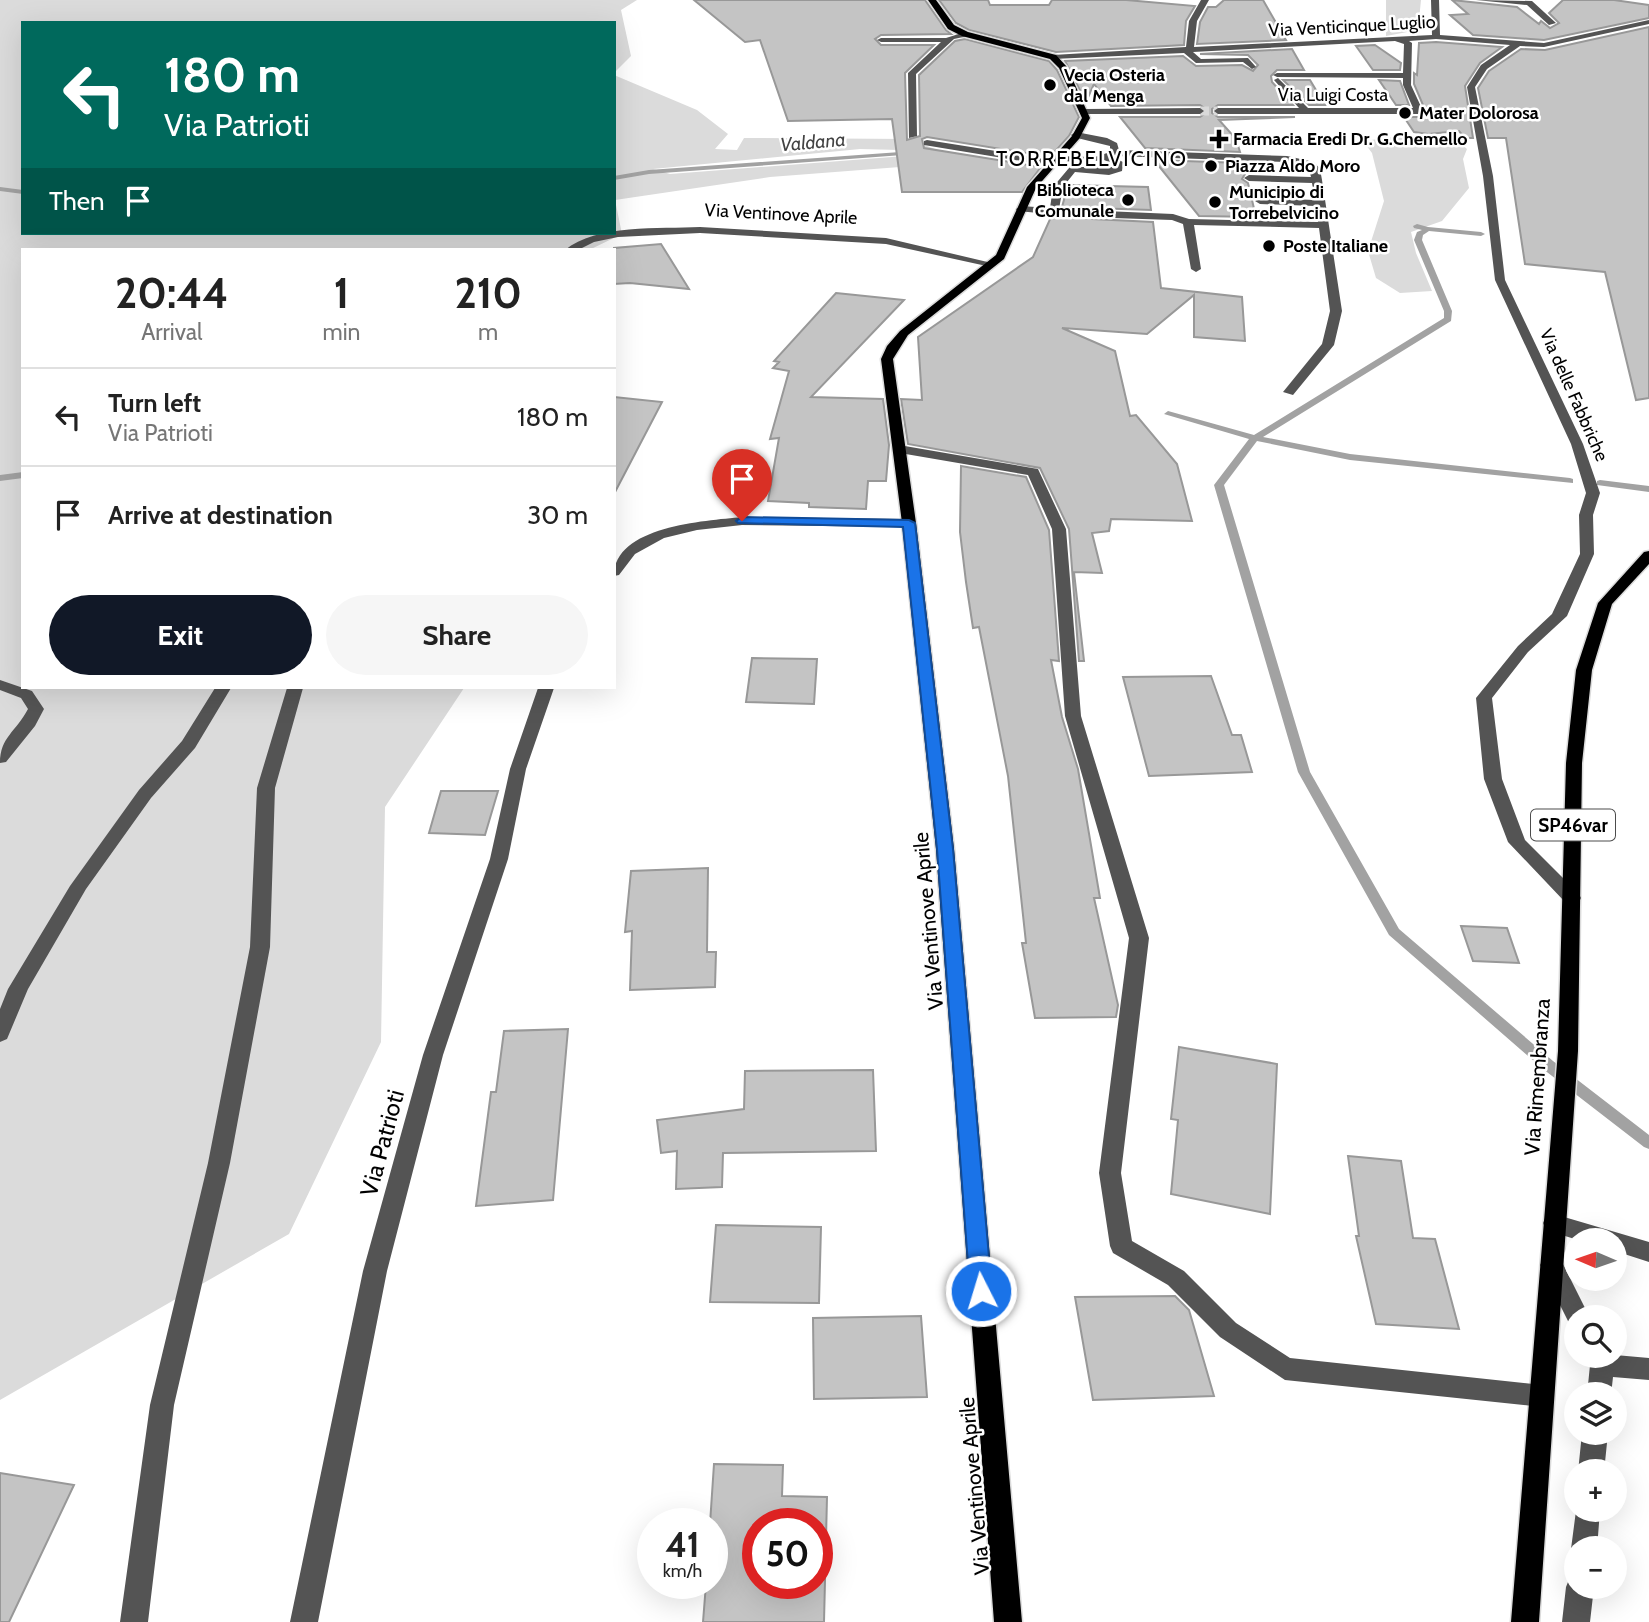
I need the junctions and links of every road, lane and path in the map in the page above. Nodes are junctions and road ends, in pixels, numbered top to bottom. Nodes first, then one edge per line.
1 (932, 0) edge
2 (1205, 0) edge
3 (1435, 0) edge
4 (1480, 0) edge
5 (1649, 22) edge
6 (1552, 23) dead end
7 (965, 34) junction
8 (1436, 37) junction
9 (1395, 38) junction
10 (881, 40) dead end
11 (948, 40) junction
12 (1519, 43) junction
13 (1188, 49) junction
14 (1053, 57) junction
15 (1252, 67) dead end
16 (1408, 80) junction
17 (1305, 110) junction
18 (1200, 111) tunnel mouth
19 (1218, 111) tunnel mouth
20 (1085, 112) junction
21 (1076, 135) junction
22 (912, 136) dead end
23 (926, 143) dead end
24 (1111, 155) junction
25 (1080, 161) junction
26 (1053, 163) junction
27 (1072, 170) junction
28 (1250, 178) dead end
29 (1317, 180) junction
30 (1261, 201) dead end
31 (1319, 203) junction
32 (1021, 209) junction
33 (1054, 212) junction
34 (1188, 222) junction
35 (1324, 225) junction
36 (575, 248) edge
37 (991, 264) junction
38 (1196, 269) dead end
39 (1289, 392) dead end
40 (899, 449) junction
41 (909, 523) junction
42 (1649, 555) edge
43 (616, 569) edge
44 (0, 685) edge
45 (222, 689) edge
46 (295, 689) edge
47 (546, 689) edge
48 (0, 758) edge
49 (1572, 898) junction
50 (0, 1034) edge
51 (1554, 1223) junction
52 (1649, 1252) edge
53 (1552, 1265) junction
54 (1572, 1305) edge
55 (1627, 1365) edge
56 (1649, 1369) edge
57 (1542, 1396) junction
58 (1579, 1599) edge
59 (134, 1622) edge
60 (303, 1622) edge
61 (1008, 1622) edge
62 (1525, 1622) edge
63 (1576, 1622) edge

1 - 7 main road
2 - 13 street
3 - 8 street
4 - 6 street
5 - 12 street, Via Venticinque Luglio
7 - 11 street
7 - 14 main road
8 - 9 street, Via Venticinque Luglio
8 - 12 street, Via Venticinque Luglio
9 - 13 street, Via Venticinque Luglio
9 - 16 street
10 - 11 street
11 - 22 street
12 - 49 street, Via delle Fabbriche
13 - 14 street, Via Venticinque Luglio
13 - 15 street
14 - 20 main road
16 - 17 street, Via Luigi Costa
16 - 17 street
17 - 19 street, Via Luigi Costa
18 - 20 street
20 - 21 main road, Via Ventinove Aprile
21 - 24 street
21 - 26 main road, Via Ventinove Aprile
23 - 26 street
24 - 25 street
24 - 27 street
24 - 29 street
25 - 26 street
25 - 27 street
26 - 27 street
26 - 32 main road, Via Ventinove Aprile
27 - 33 street
28 - 29 street
29 - 31 street
30 - 31 street
31 - 35 street
32 - 33 street
32 - 37 main road, Via Ventinove Aprile
33 - 34 street
34 - 35 street
34 - 38 street
35 - 39 street
36 - 37 street, Via Ventinove Aprile
37 - 40 main road, Via Ventinove Aprile
40 - 41 main road, Via Ventinove Aprile
40 - 57 street
41 - 43 street
41 - 61 main road, Via Ventinove Aprile
42 - 49 main road, Via Rimembranza / SP46var
44 - 48 street
45 - 50 street
46 - 59 street
47 - 60 street, Via Patrioti
49 - 51 main road, Via Rimembranza / SP46var
51 - 52 street
51 - 53 main road, Via Rimembranza / SP46var
53 - 54 street
53 - 57 main road, Via Rimembranza / SP46var
55 - 56 street
57 - 62 main road, Via Rimembranza / SP46var
58 - 63 street

